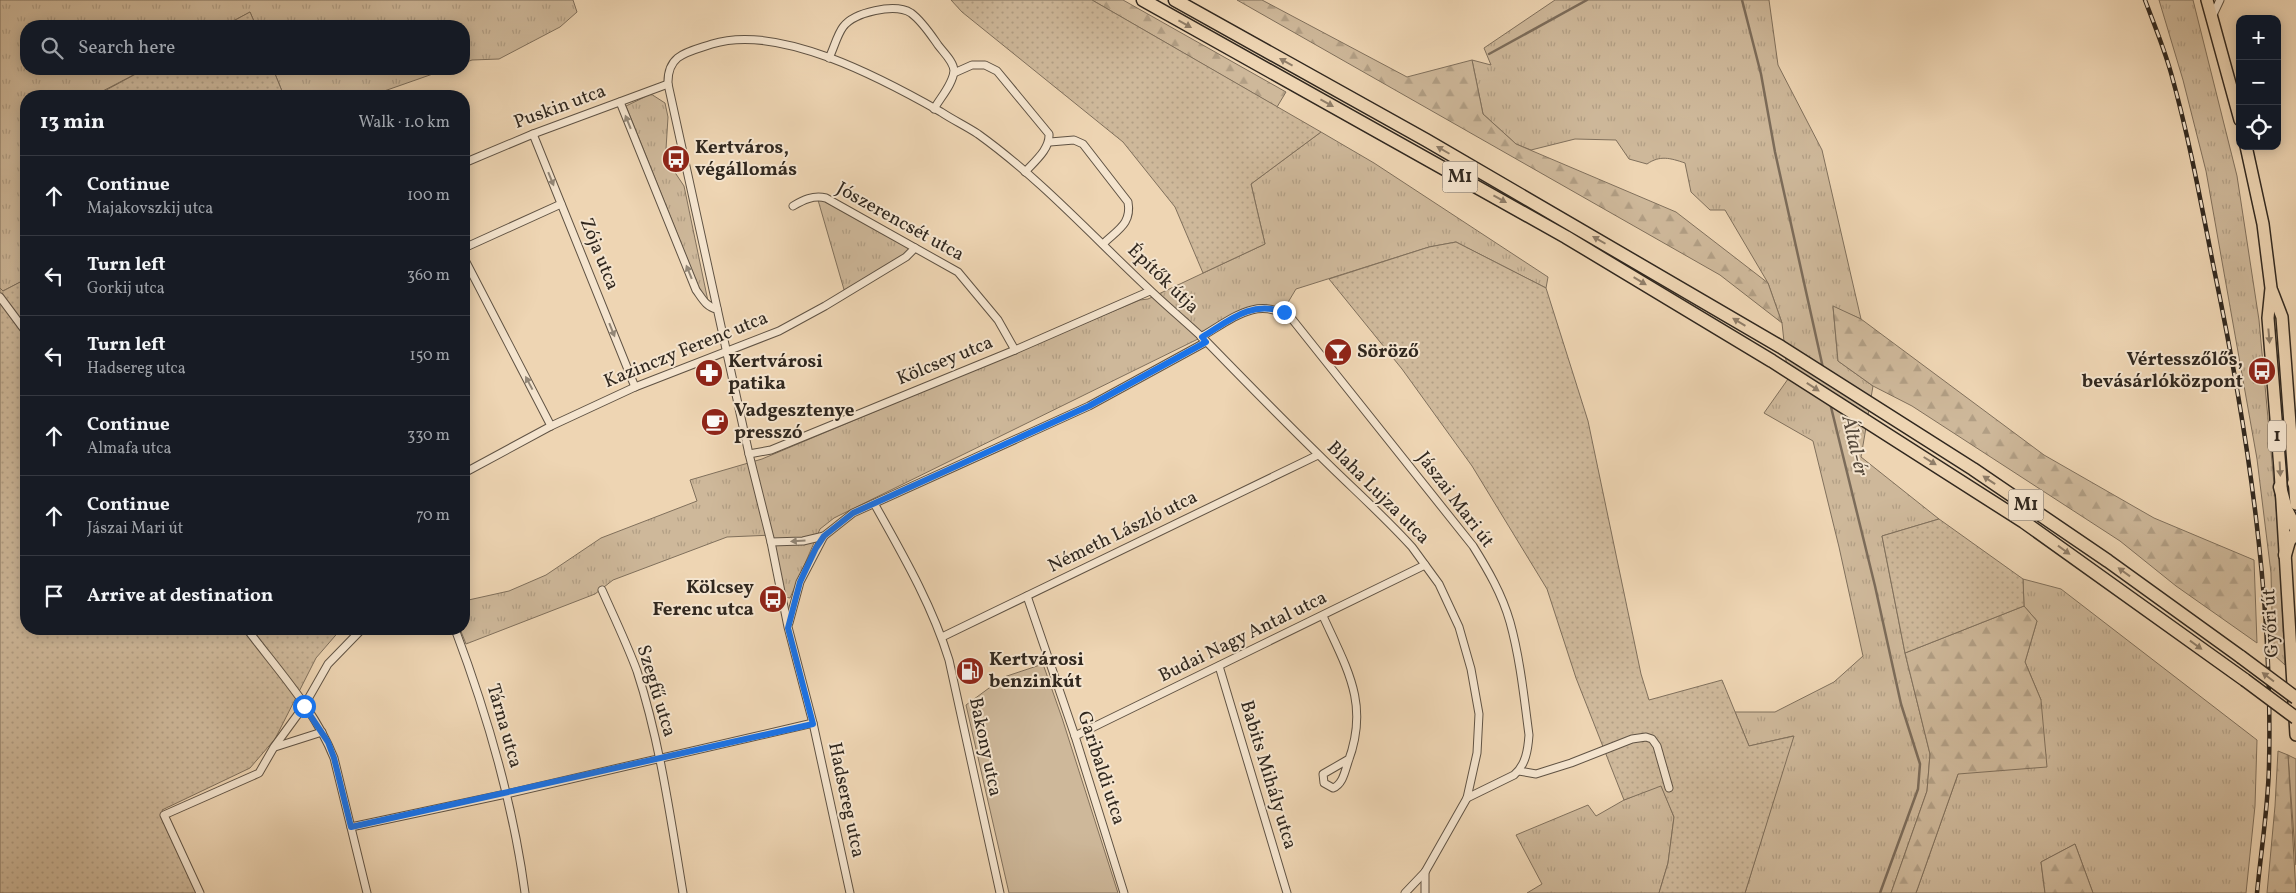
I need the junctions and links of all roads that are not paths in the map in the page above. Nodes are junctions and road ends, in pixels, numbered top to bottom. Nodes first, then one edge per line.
1 (1143, 0) edge
2 (1175, 0) edge
3 (2207, 0) edge
4 (2220, 0) edge
5 (2212, 17) junction
6 (829, 58) junction
7 (668, 72) joint
8 (954, 73) junction
9 (668, 84) junction
10 (620, 102) junction
11 (2236, 105) edge
12 (934, 108) junction
13 (533, 134) junction
14 (1050, 142) junction
15 (2247, 150) edge
16 (470, 160) edge
17 (1025, 172) junction
18 (561, 204) junction
19 (792, 206) dead end
20 (1103, 244) junction
21 (470, 245) edge
22 (915, 248) junction
23 (470, 269) edge
24 (2271, 288) junction
25 (1150, 291) junction
26 (0, 296) edge
27 (718, 309) junction
28 (20, 324) edge
29 (1204, 339) junction
30 (728, 350) junction
31 (1015, 350) junction
32 (635, 387) junction
33 (2293, 414) edge
34 (552, 426) junction
35 (749, 454) junction
36 (1318, 455) junction
37 (470, 467) edge
38 (2295, 484) edge
39 (2280, 487) junction
40 (2296, 504) edge
41 (875, 505) junction
42 (2296, 529) edge
43 (824, 536) junction
44 (2290, 536) edge
45 (770, 542) junction
46 (2285, 555) joint
47 (1425, 565) junction
48 (602, 590) dead end
49 (1027, 596) junction
50 (1323, 616) junction
51 (788, 628) junction
52 (251, 635) edge
53 (356, 635) edge
54 (457, 635) edge
55 (942, 637) junction
56 (1219, 666) junction
57 (2296, 698) edge
58 (304, 706) junction
59 (2296, 718) edge
60 (813, 724) junction
61 (322, 732) junction
62 (2296, 735) edge
63 (1075, 736) junction
64 (274, 747) junction
65 (658, 759) junction
66 (1349, 759) dead end
67 (1519, 771) junction
68 (1669, 788) dead end
69 (506, 794) junction
70 (1467, 798) junction
71 (351, 827) junction
72 (1426, 872) junction
73 (200, 893) edge
74 (367, 893) edge
75 (525, 893) edge
76 (682, 893) edge
77 (850, 893) edge
78 (1000, 893) edge
79 (1124, 893) edge
80 (1287, 893) edge
81 (1405, 893) edge
82 (1424, 893) edge

1 -> 59 highway, M1, bridge
57 -> 2 highway, M1, bridge
3 - 5 main road
4 - 5 street
5 - 11 main road
6 - 7 street, Építők útja
6 - 8 street
6 - 12 street, Építők útja
7 - 9 street, Hadsereg utca
8 - 12 street
8 - 14 street
9 - 10 street, Puskin utca
9 - 27 street, Hadsereg utca
10 - 13 street, Puskin utca
27 -> 10 street
12 - 17 street, Építők útja
13 - 16 street, Puskin utca
13 -> 18 street, Zója utca
14 - 17 street
14 - 20 street, Építők útja
15 - 24 main road, 1
17 - 20 street, Építők útja
18 - 21 street
18 -> 32 street, Zója utca
19 - 22 street, Jószerencsét utca
20 - 25 street, Építők útja
22 - 30 street, Kazinczy Ferenc utca
22 - 31 street, Jószerencsét utca
34 -> 23 street
24 - 33 main road, 1
24 -> 39 main road, 1
25 - 29 street, Építők útja
25 - 31 street, Kölcsey utca
26 - 28 street
27 - 30 street, Hadsereg utca
29 - 36 street, Blaha Lujza utca
29 - 41 street, Jászai Mari út
29 - 67 street, Jászai Mari út
30 - 32 street, Kazinczy Ferenc utca
30 - 35 street, Hadsereg utca
31 - 35 street, Kölcsey utca
32 - 34 street, Kazinczy Ferenc utca
33 - 38 main road, 1
34 - 37 street, Kazinczy Ferenc utca
35 - 45 street, Hadsereg utca
36 - 47 street, Blaha Lujza utca
36 - 49 street, Németh László utca
38 - 40 main road, 1
39 - 42 highway
39 - 44 main road, 1
41 - 43 street, Jászai Mari út
41 - 55 street, Bakony utca
43 -> 45 street
43 - 51 street, Hadsereg utca
44 - 46 highway
45 - 51 street, Hadsereg utca
46 - 62 main road, Győri út
47 - 50 street, Budai Nagy Antal utca
47 - 70 street, Blaha Lujza utca
48 - 65 street, Szegfű utca
49 - 55 street, Németh László utca
49 - 63 street, Garibaldi utca
50 - 56 street, Budai Nagy Antal utca
50 - 66 street
51 - 60 street, Hadsereg utca
52 - 58 street
53 - 58 street
54 - 69 street, Tárna utca
55 - 78 street, Bakony utca
56 - 63 street, Budai Nagy Antal utca
56 - 80 street, Babits Mihály utca
58 - 61 street
58 - 64 street
60 - 65 street
60 - 77 street, Hadsereg utca
61 - 64 street
61 - 71 street
63 - 79 street, Garibaldi utca
64 - 73 street
65 - 69 street
65 - 76 street, Szegfű utca
67 - 68 street
67 - 70 street
69 - 71 street
69 - 75 street, Tárna utca
70 - 72 street, Blaha Lujza utca
71 - 74 street
72 - 81 street, Blaha Lujza utca
72 - 82 street

